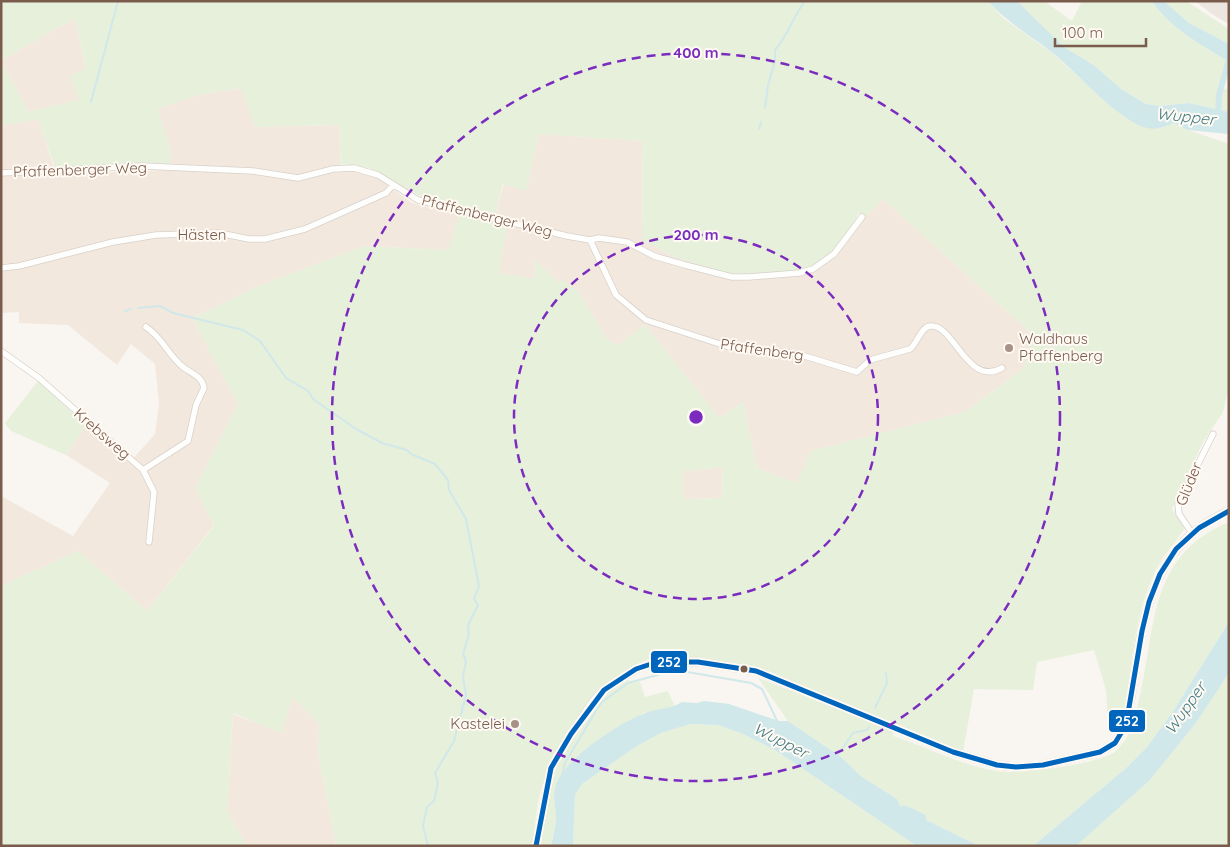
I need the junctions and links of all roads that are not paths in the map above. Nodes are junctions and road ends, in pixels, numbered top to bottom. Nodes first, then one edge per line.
1 (1, 173) edge
2 (393, 186) junction
3 (862, 217) dead end
4 (590, 240) junction
5 (1, 268) edge
6 (146, 327) dead end
7 (1, 351) edge
8 (1002, 368) dead end
9 (1213, 434) dead end
10 (143, 470) junction
11 (1229, 512) edge
12 (1192, 533) junction
13 (149, 542) dead end
14 (536, 846) edge

1 - 2 street, Pfaffenberger Weg
2 - 4 street, Pfaffenberger Weg
2 - 5 street, Hästen
3 - 4 street, Pfaffenberger Weg
4 - 8 street, Pfaffenberg
6 - 10 street
7 - 10 street, Krebsweg
9 - 12 street, Glüder
10 - 13 street, Krebsweg
11 - 12 main road
12 - 14 main road

